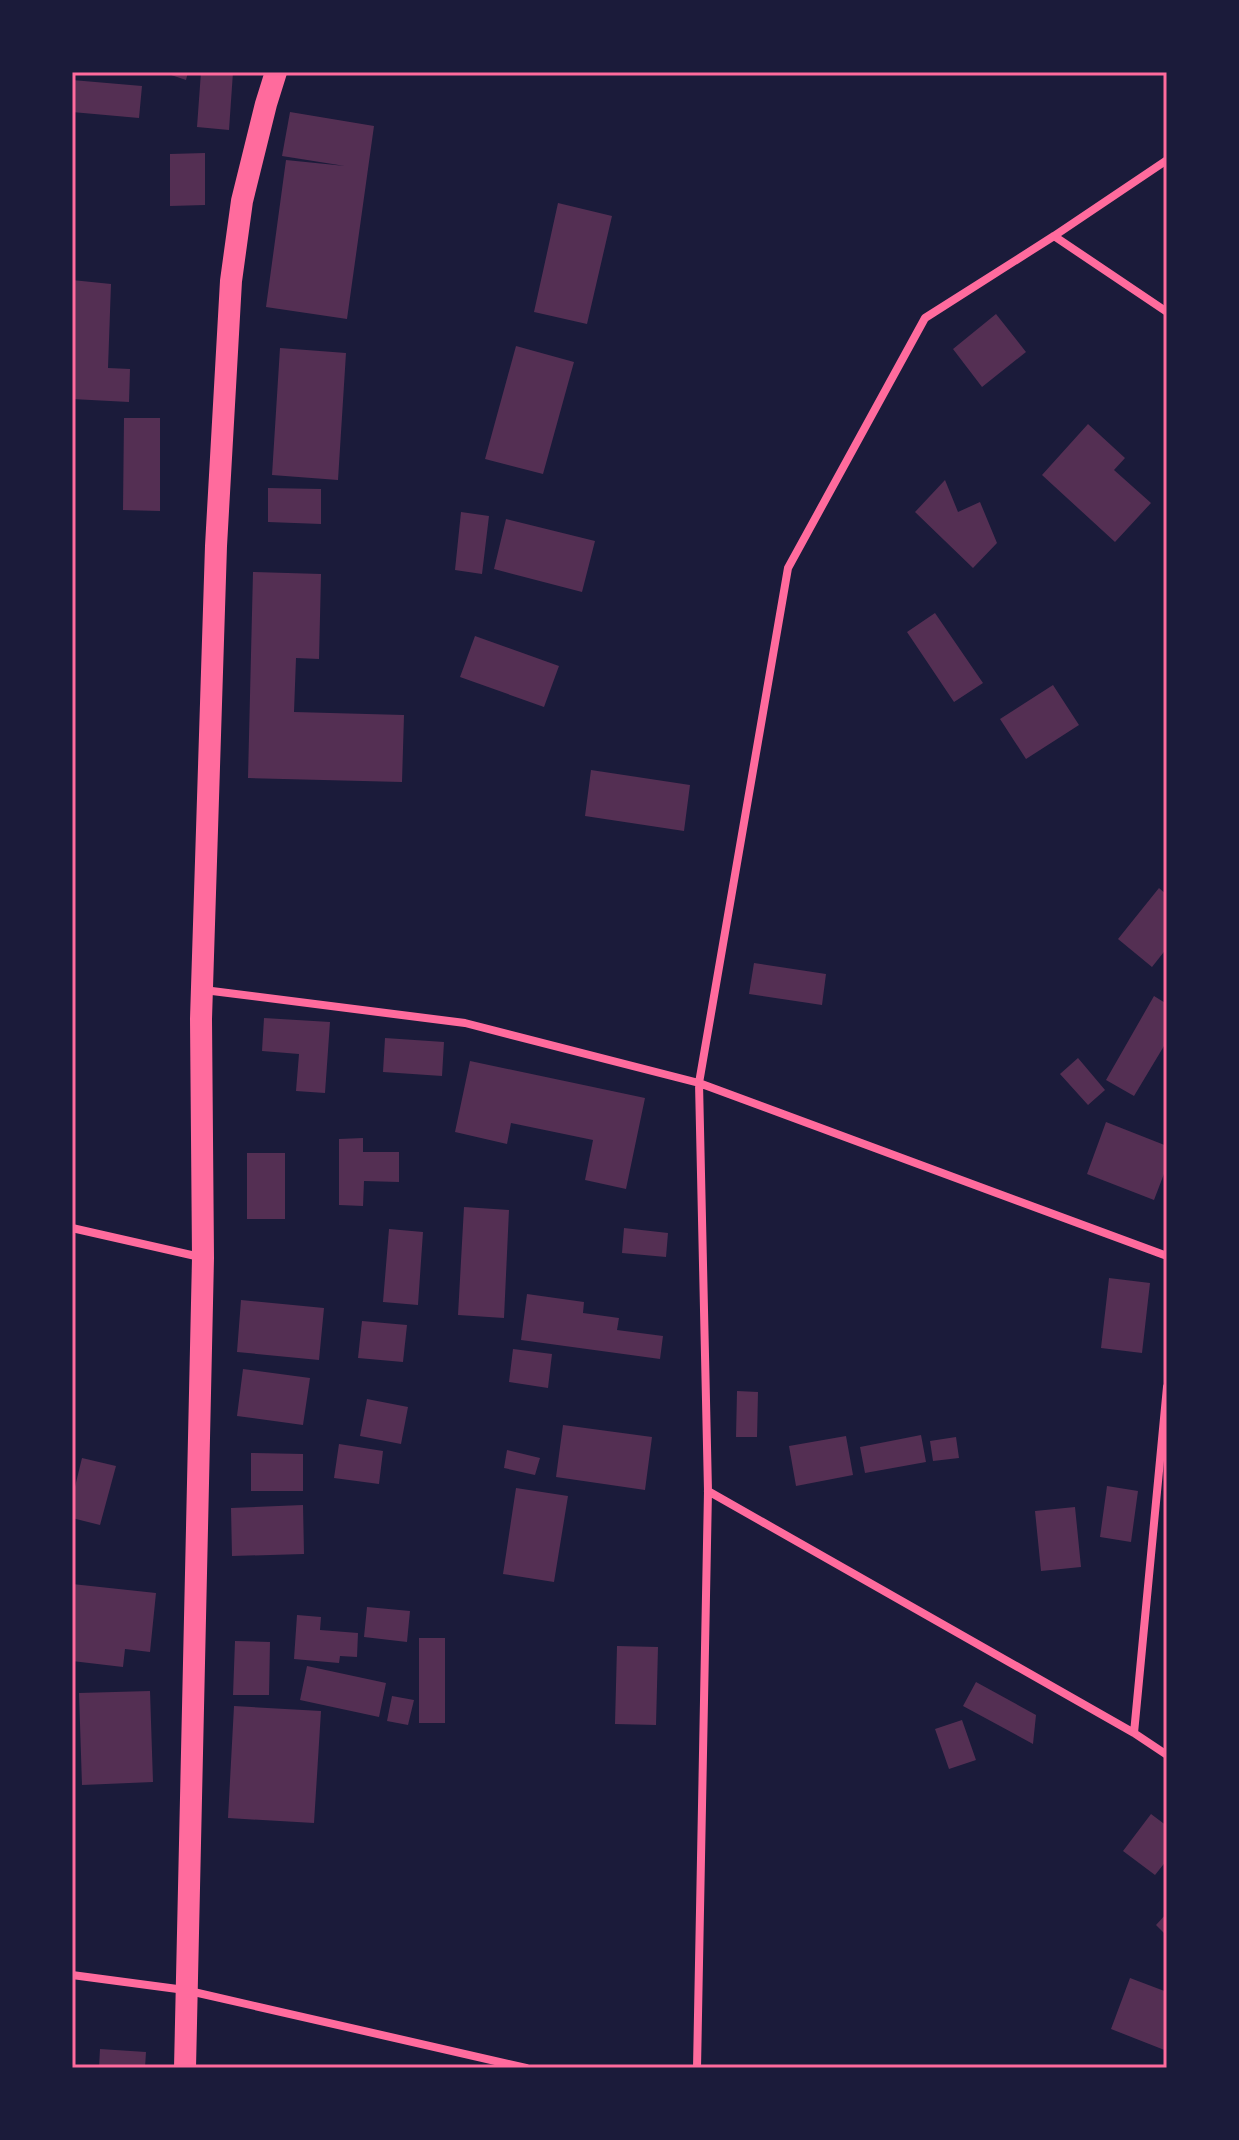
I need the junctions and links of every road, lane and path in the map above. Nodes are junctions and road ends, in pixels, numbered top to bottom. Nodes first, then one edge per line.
1 (276, 72) edge
2 (1167, 160) edge
3 (1054, 236) junction
4 (1167, 312) edge
5 (202, 990) junction
6 (699, 1083) junction
7 (72, 1228) edge
8 (1167, 1256) edge
9 (203, 1258) junction
10 (1167, 1387) edge
11 (708, 1491) junction
12 (1134, 1733) junction
13 (1167, 1755) edge
14 (72, 1975) edge
15 (185, 1990) junction
16 (185, 2068) edge
17 (526, 2068) edge
18 (697, 2068) edge

1 - 5 highway
2 - 3 street
3 - 4 street
3 - 6 street
5 - 6 street
5 - 9 highway
6 - 8 street
6 - 11 street
7 - 9 street
9 - 15 highway
10 - 12 street
11 - 12 street
11 - 18 street
12 - 13 street
14 - 15 street
15 - 16 highway
15 - 17 street

